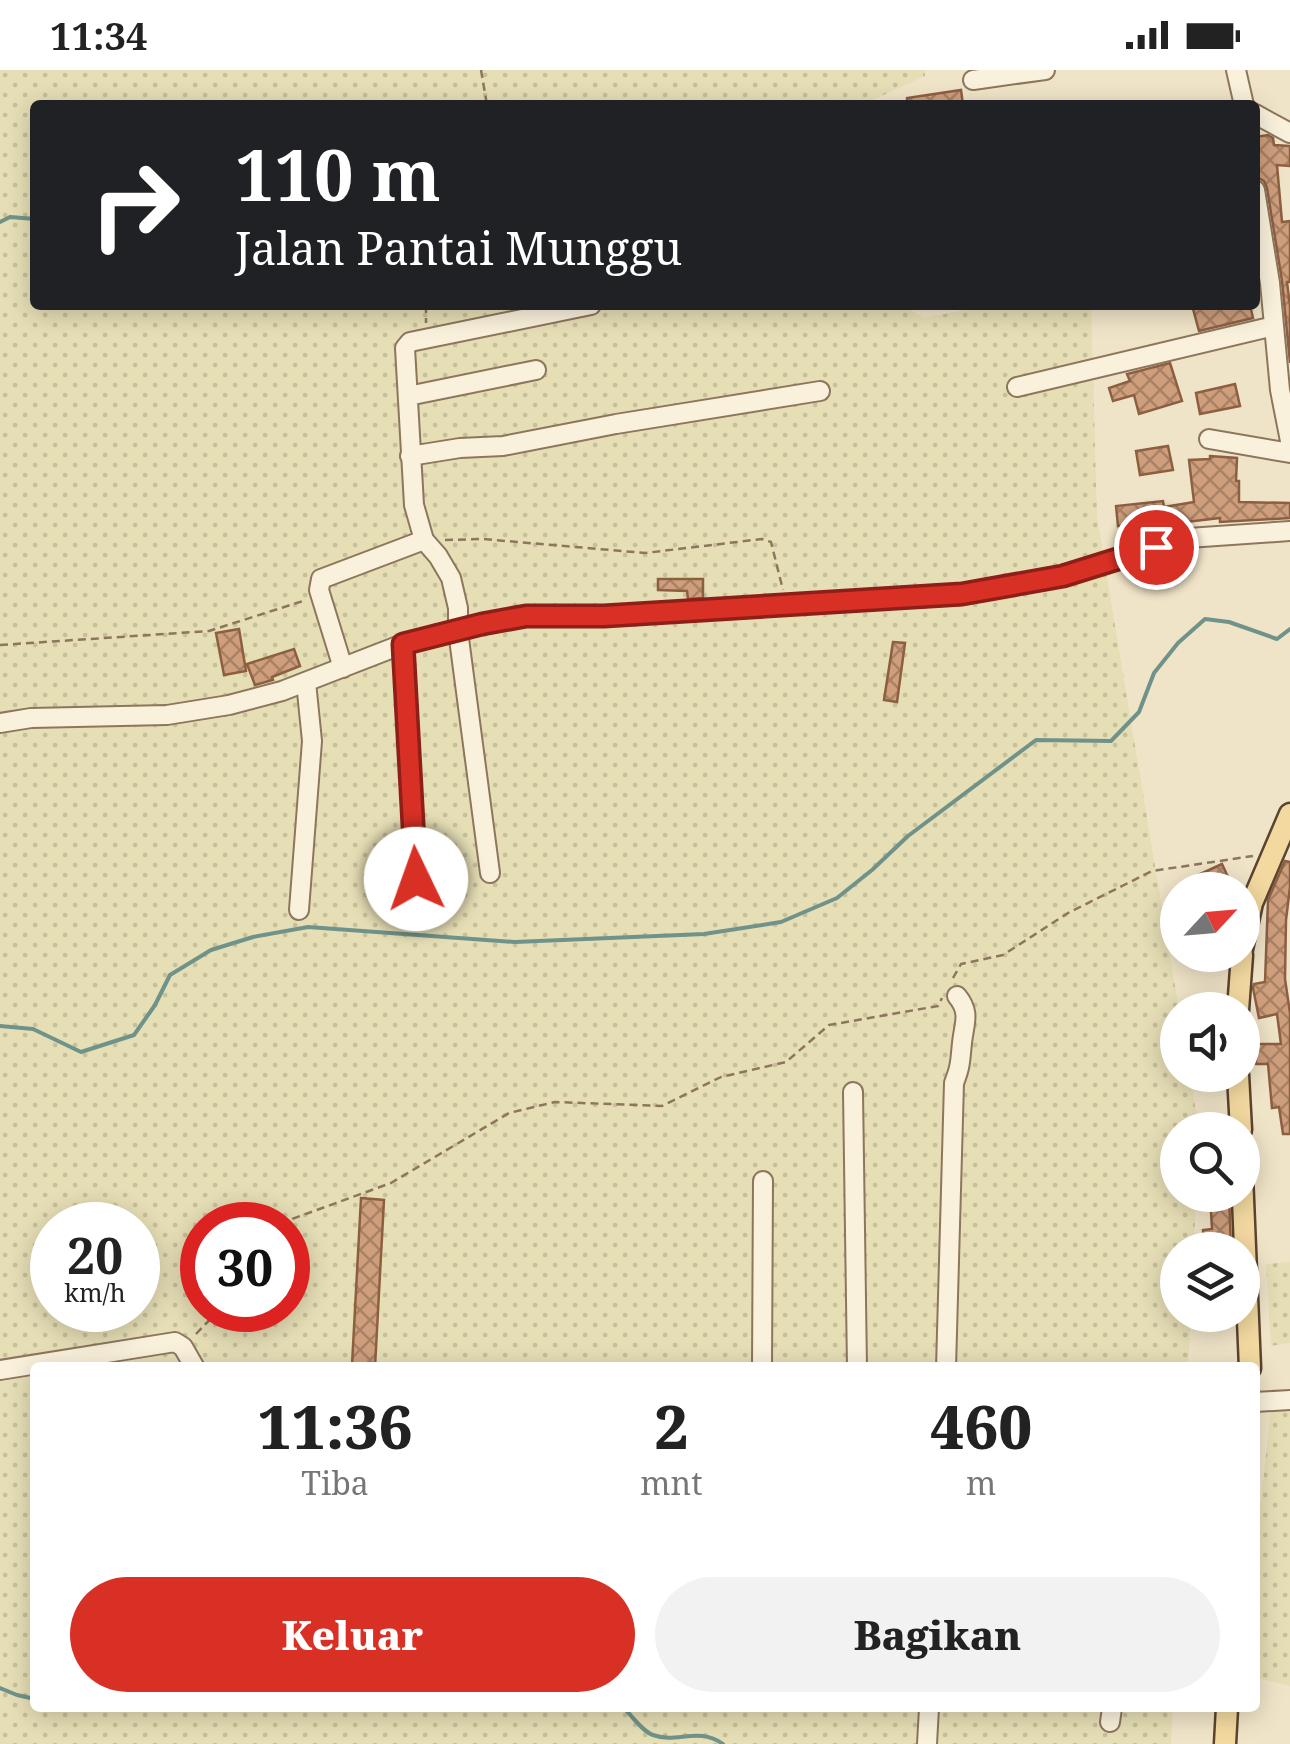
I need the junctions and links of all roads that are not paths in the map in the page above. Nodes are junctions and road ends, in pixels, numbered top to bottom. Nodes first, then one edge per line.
1 (1045, 70) edge
2 (1236, 70) edge
3 (973, 80) dead end
4 (1243, 100) edge
5 (1260, 117) edge
6 (1290, 133) edge
7 (1260, 260) edge
8 (567, 310) edge
9 (1274, 326) junction
10 (536, 370) dead end
11 (1016, 387) dead end
12 (820, 392) dead end
13 (408, 396) junction
14 (1209, 439) dead end
15 (1290, 441) edge
16 (1290, 453) edge
17 (410, 456) junction
18 (1290, 531) edge
19 (424, 540) junction
20 (458, 631) junction
21 (403, 644) junction
22 (343, 668) junction
23 (306, 682) junction
24 (0, 724) edge
25 (1290, 814) edge
26 (1282, 843) edge
27 (490, 873) dead end
28 (416, 879) dead end
29 (1260, 886) edge
30 (299, 910) dead end
31 (952, 989) road end
32 (853, 1092) dead end
33 (763, 1182) dead end
34 (1244, 1212) edge
35 (47, 1362) edge
36 (192, 1362) edge
37 (762, 1362) edge
38 (858, 1362) edge
39 (946, 1362) edge
40 (1250, 1362) edge
41 (30, 1365) edge
42 (0, 1370) edge
43 (1290, 1400) edge
44 (1260, 1402) edge
45 (929, 1712) edge
46 (1228, 1712) edge
47 (928, 1744) edge
48 (1225, 1744) edge

1 - 3 street
2 - 4 street
5 - 6 street
7 - 9 street
8 - 13 street
9 - 11 street
9 - 15 street
10 - 13 street
12 - 17 street
13 - 17 street
14 - 16 street
17 - 19 street
18 - 20 street
19 - 20 street
19 - 22 street
20 - 21 street
20 - 27 street
21 - 22 street
21 - 28 street
22 - 23 street
23 - 24 street
23 - 30 street
25 - 26 main road
26 - 29 main road
31 - 39 street
32 - 38 street
33 - 37 street
34 - 40 main road
35 - 36 street
41 - 42 street
43 - 44 street
45 - 47 street
46 - 48 main road

